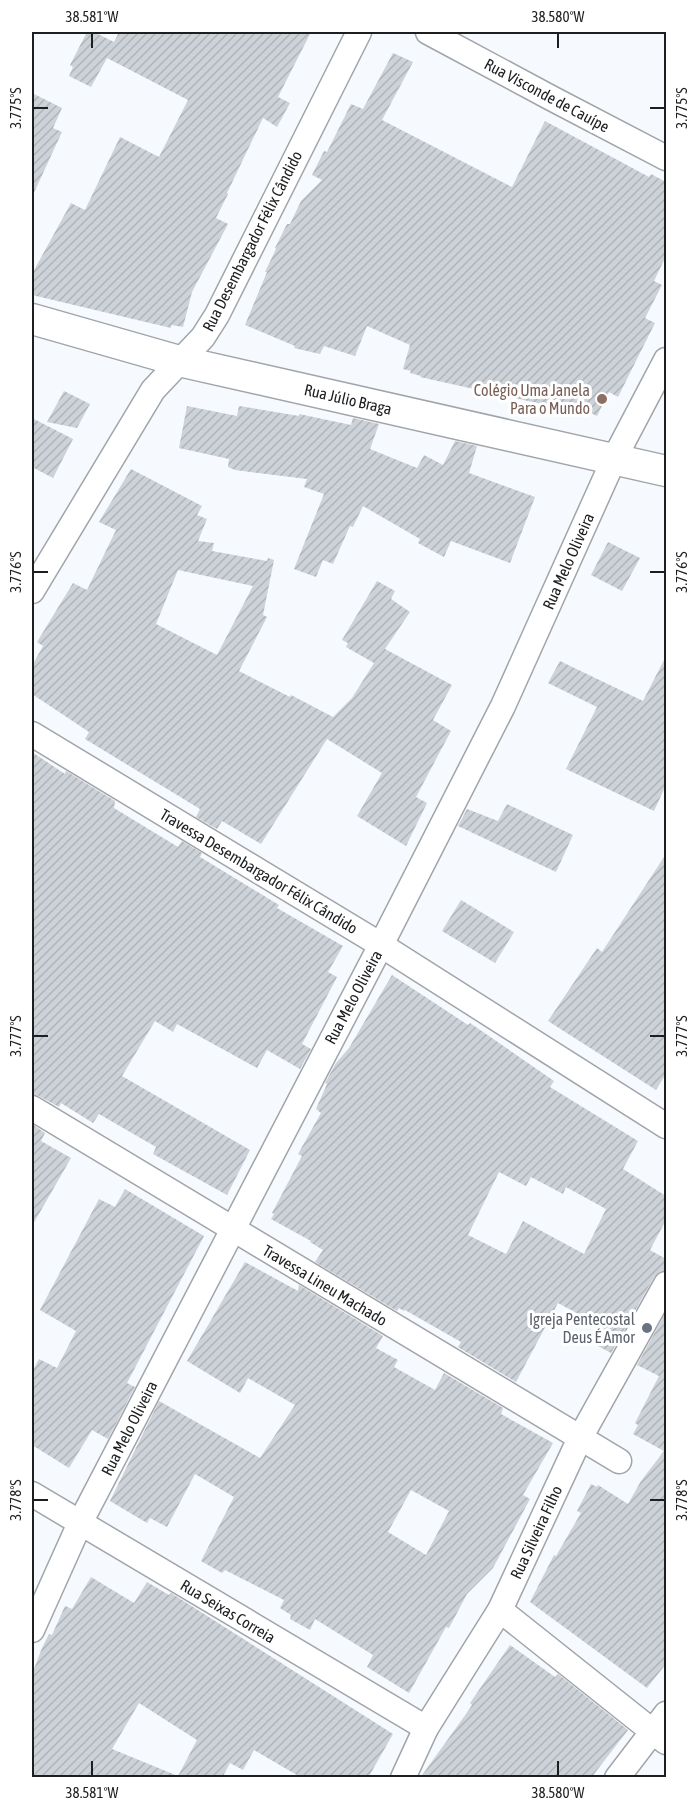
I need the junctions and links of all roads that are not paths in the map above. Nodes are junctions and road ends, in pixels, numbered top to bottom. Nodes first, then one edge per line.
1 (359, 32) edge
2 (428, 32) edge
3 (666, 158) edge
4 (32, 319) edge
5 (666, 360) edge
6 (179, 361) junction
7 (614, 459) junction
8 (666, 471) edge
9 (32, 591) edge
10 (32, 734) edge
11 (381, 945) junction
12 (32, 1108) edge
13 (666, 1126) edge
14 (232, 1229) junction
15 (666, 1284) edge
16 (580, 1438) junction
17 (619, 1461) dead end
18 (32, 1494) edge
19 (80, 1524) junction
20 (500, 1610) junction
21 (32, 1630) edge
22 (426, 1728) junction
23 (662, 1729) edge
24 (403, 1778) edge
25 (617, 1778) edge

1 - 6 street, Rua Desembargador Félix Cândido
2 - 3 street, Rua Visconde de Cauípe
4 - 6 street, Rua Júlio Braga
5 - 7 street, Rua Melo Oliveira
6 - 7 street, Rua Júlio Braga
6 - 9 street, Rua Desembargador Félix Cândido
7 - 8 street, Rua Júlio Braga
7 - 11 street, Rua Melo Oliveira
10 - 11 street, Travessa Desembargador Félix Cândido
11 - 13 street, Travessa Desembargador Félix Cândido
11 - 14 street, Rua Melo Oliveira
12 - 14 street, Travessa Lineu Machado
14 - 16 street, Travessa Lineu Machado
14 - 19 street, Rua Melo Oliveira
15 - 16 street, Rua Silveira Filho
16 - 17 street, Travessa Lineu Machado
16 - 20 street, Rua Silveira Filho
18 - 19 street, Rua Seixas Correia
19 - 21 street, Rua Melo Oliveira
19 - 22 street, Rua Seixas Correia
20 - 22 street, Rua Silveira Filho
20 - 23 street
22 - 24 street, Rua Silveira Filho
23 - 25 street

